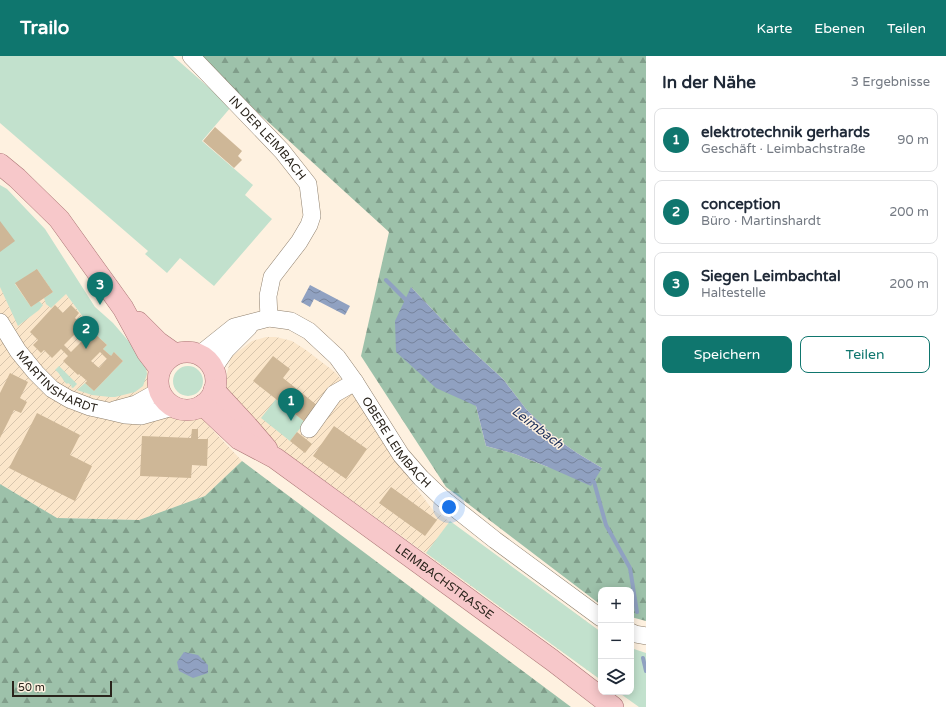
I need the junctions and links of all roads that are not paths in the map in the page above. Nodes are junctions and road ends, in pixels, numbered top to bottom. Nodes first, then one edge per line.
1 (192, 56) edge
2 (0, 164) edge
3 (123, 308) junction
4 (262, 320) junction
5 (0, 322) edge
6 (175, 354) junction
7 (199, 354) junction
8 (160, 369) junction
9 (213, 369) junction
10 (355, 382) junction
11 (160, 391) junction
12 (208, 398) junction
13 (173, 407) junction
14 (108, 411) junction
15 (309, 429) dead end
16 (598, 616) edge
17 (634, 633) edge
18 (646, 636) edge
19 (613, 707) edge

1 - 4 street, IN DER LEIMBACH
2 - 3 main road
3 - 6 main road
3 - 8 main road
4 - 7 street, OBERE LEIMBACH
4 - 9 street
4 - 10 street, OBERE LEIMBACH
5 - 14 street, MARTINSHARDT
6 - 7 main road
6 - 8 main road
7 - 9 main road
8 - 11 main road
9 - 12 main road
10 - 15 street
10 - 16 street, OBERE LEIMBACH
11 - 13 main road
11 - 14 street, MARTINSHARDT
12 - 13 main road
12 - 19 main road, LEIMBACHSTRASSE
13 - 14 street, MARTINSHARDT
17 - 18 street

